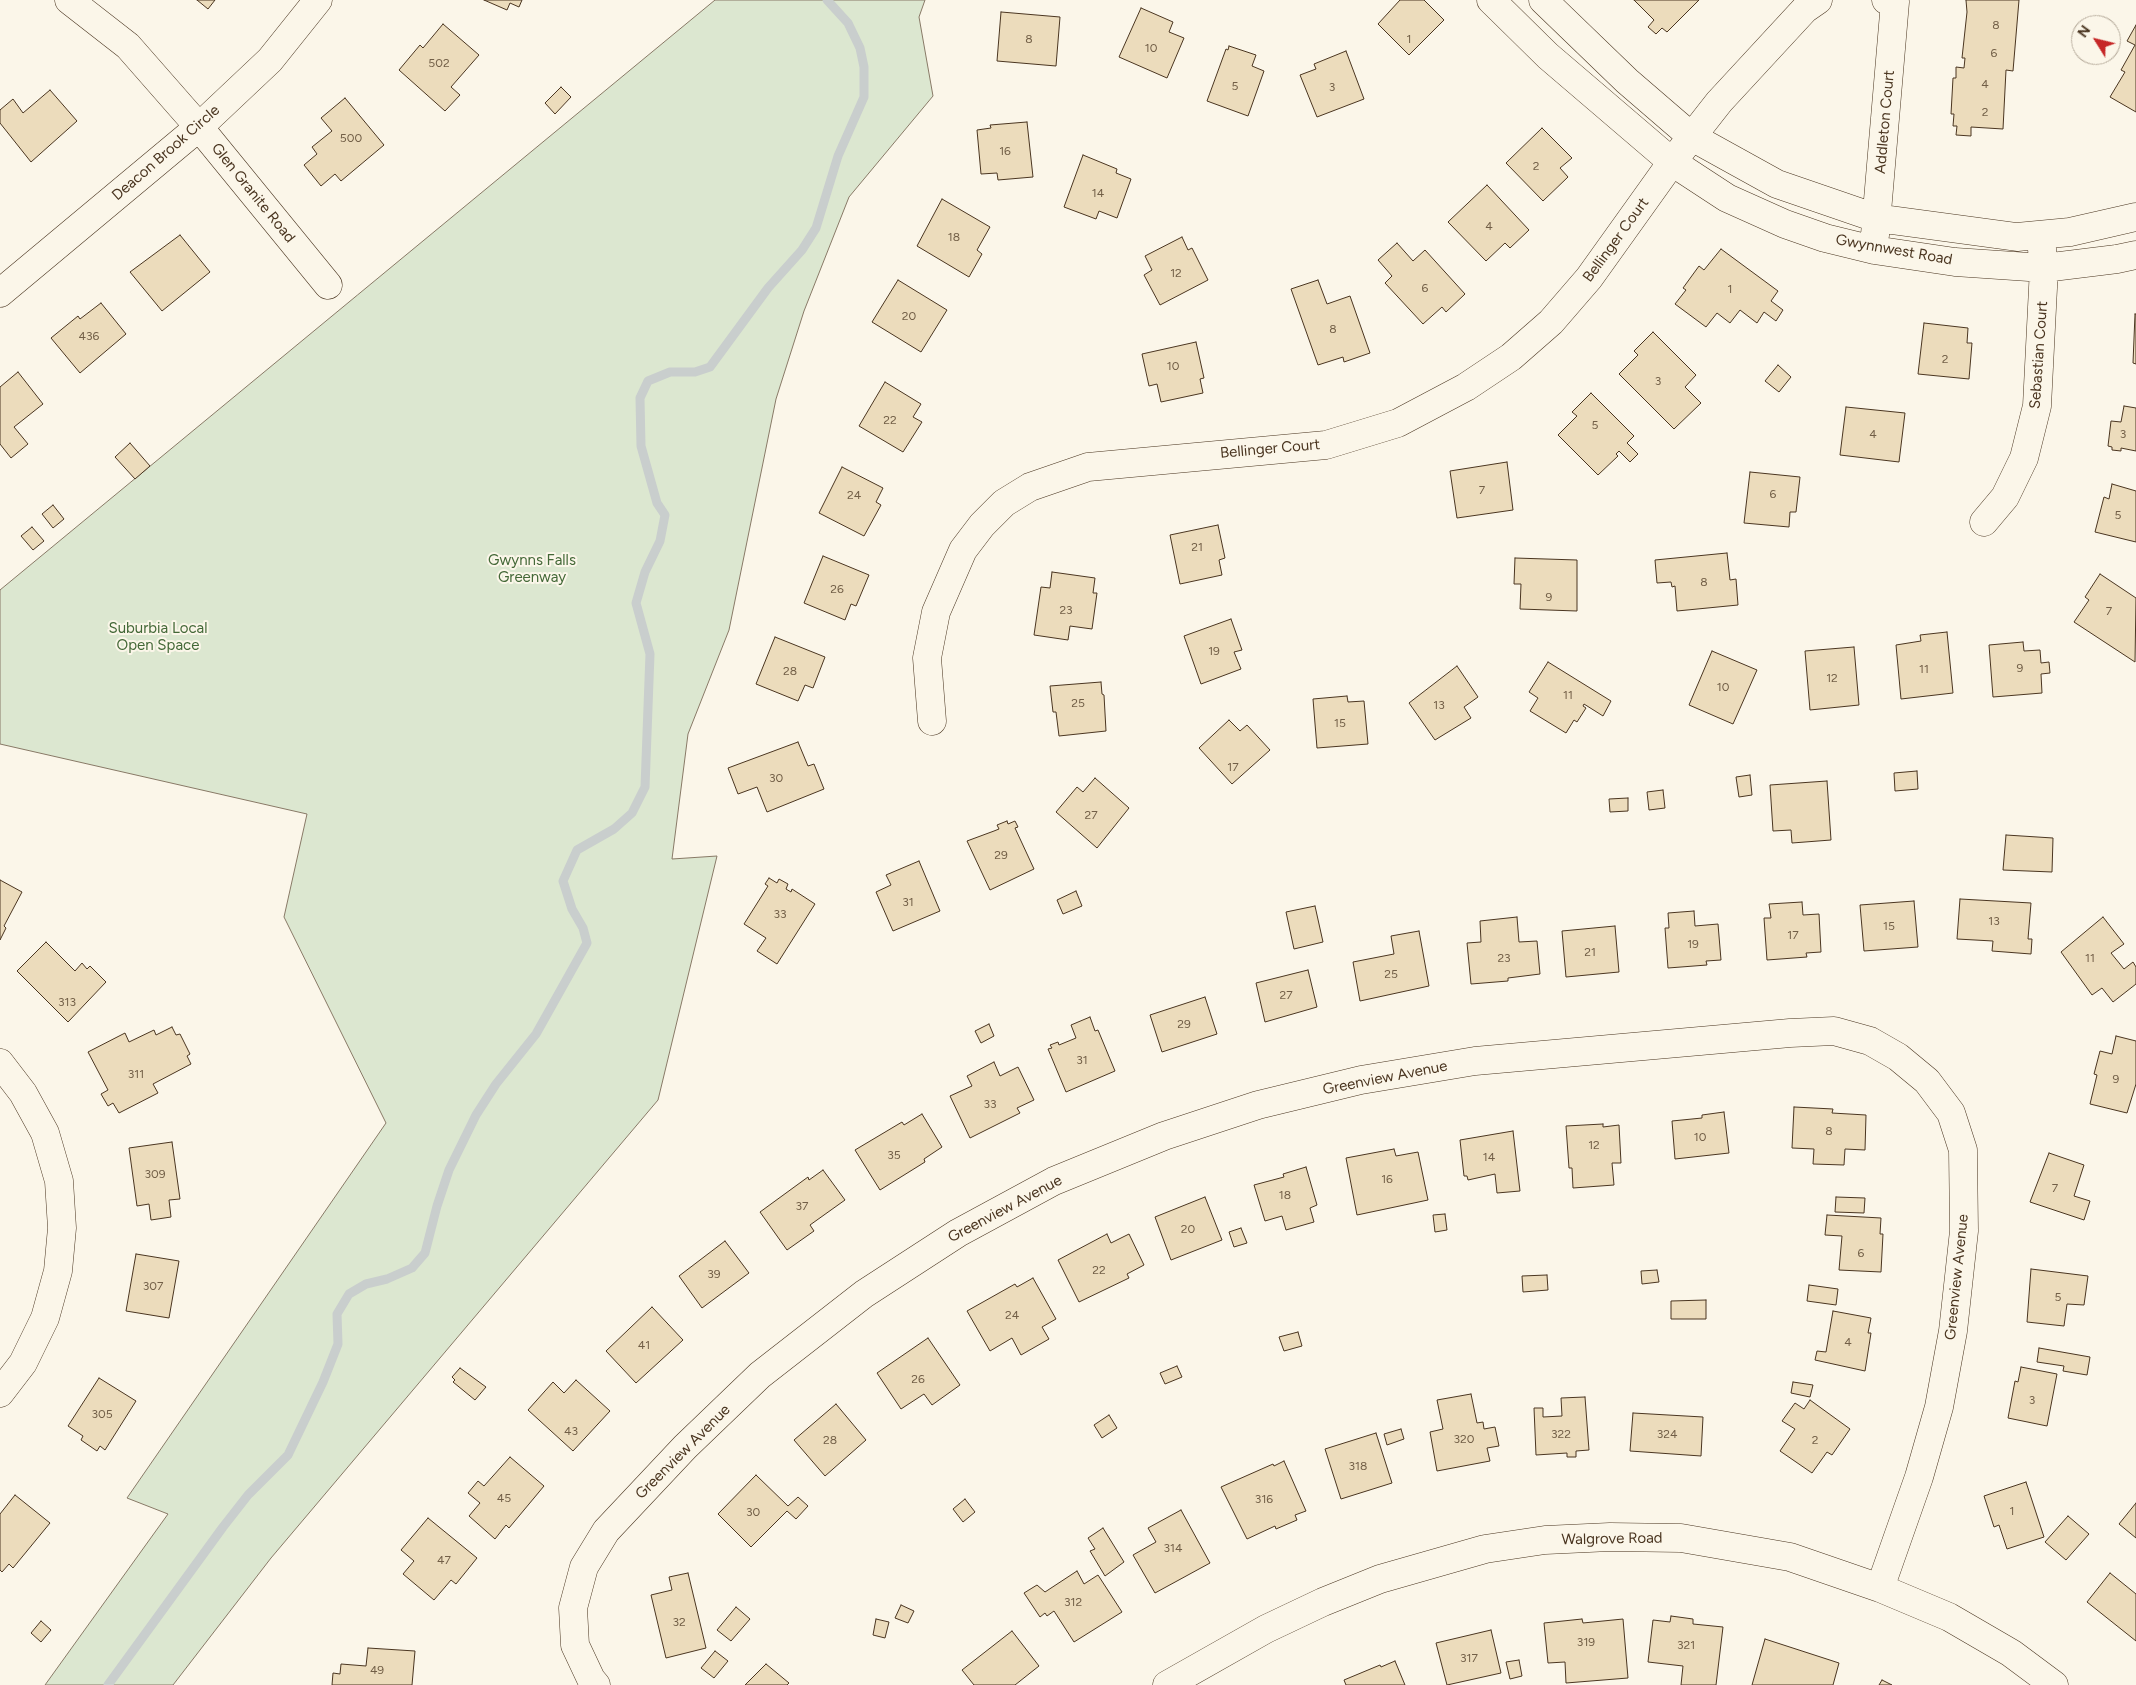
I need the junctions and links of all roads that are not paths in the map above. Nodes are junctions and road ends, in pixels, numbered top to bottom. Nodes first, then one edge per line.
1 (69, 0) edge
2 (318, 0) edge
3 (1491, 0) edge
4 (1543, 0) edge
5 (1818, 0) edge
6 (1886, 0) edge
7 (199, 127) junction
8 (1692, 137) junction
9 (1672, 162) junction
10 (2136, 217) edge
11 (1876, 218) junction
12 (2040, 235) junction
13 (1874, 250) junction
14 (2136, 255) edge
15 (2044, 268) junction
16 (328, 285) dead end
17 (0, 293) edge
18 (1984, 522) dead end
19 (932, 721) dead end
20 (0, 1063) edge
21 (0, 1392) edge
22 (1880, 1588) junction
23 (596, 1685) edge
24 (1167, 1685) edge
25 (2054, 1685) edge

1 - 7 street, Glen Granite Road
2 - 7 street, Deacon Brook Circle
3 - 9 street, Gwynnwest Road
4 - 8 street, Gwynnwest Road
5 - 8 street
6 - 11 street, Addleton Court
7 - 16 street, Glen Granite Road
7 - 17 street, Deacon Brook Circle
8 - 9 street
8 - 11 street, Gwynnwest Road
9 - 13 street, Gwynnwest Road
9 - 19 street, Bellinger Court
10 - 12 street, Gwynnwest Road
11 - 12 street, Gwynnwest Road
11 - 13 street, Addleton Court
12 - 15 street, Sebastian Court
13 - 15 street, Gwynnwest Road
14 - 15 street, Gwynnwest Road
15 - 18 street, Sebastian Court
20 - 21 street
22 - 23 street, Greenview Avenue
22 - 24 street, Walgrove Road
22 - 25 street, Walgrove Road

